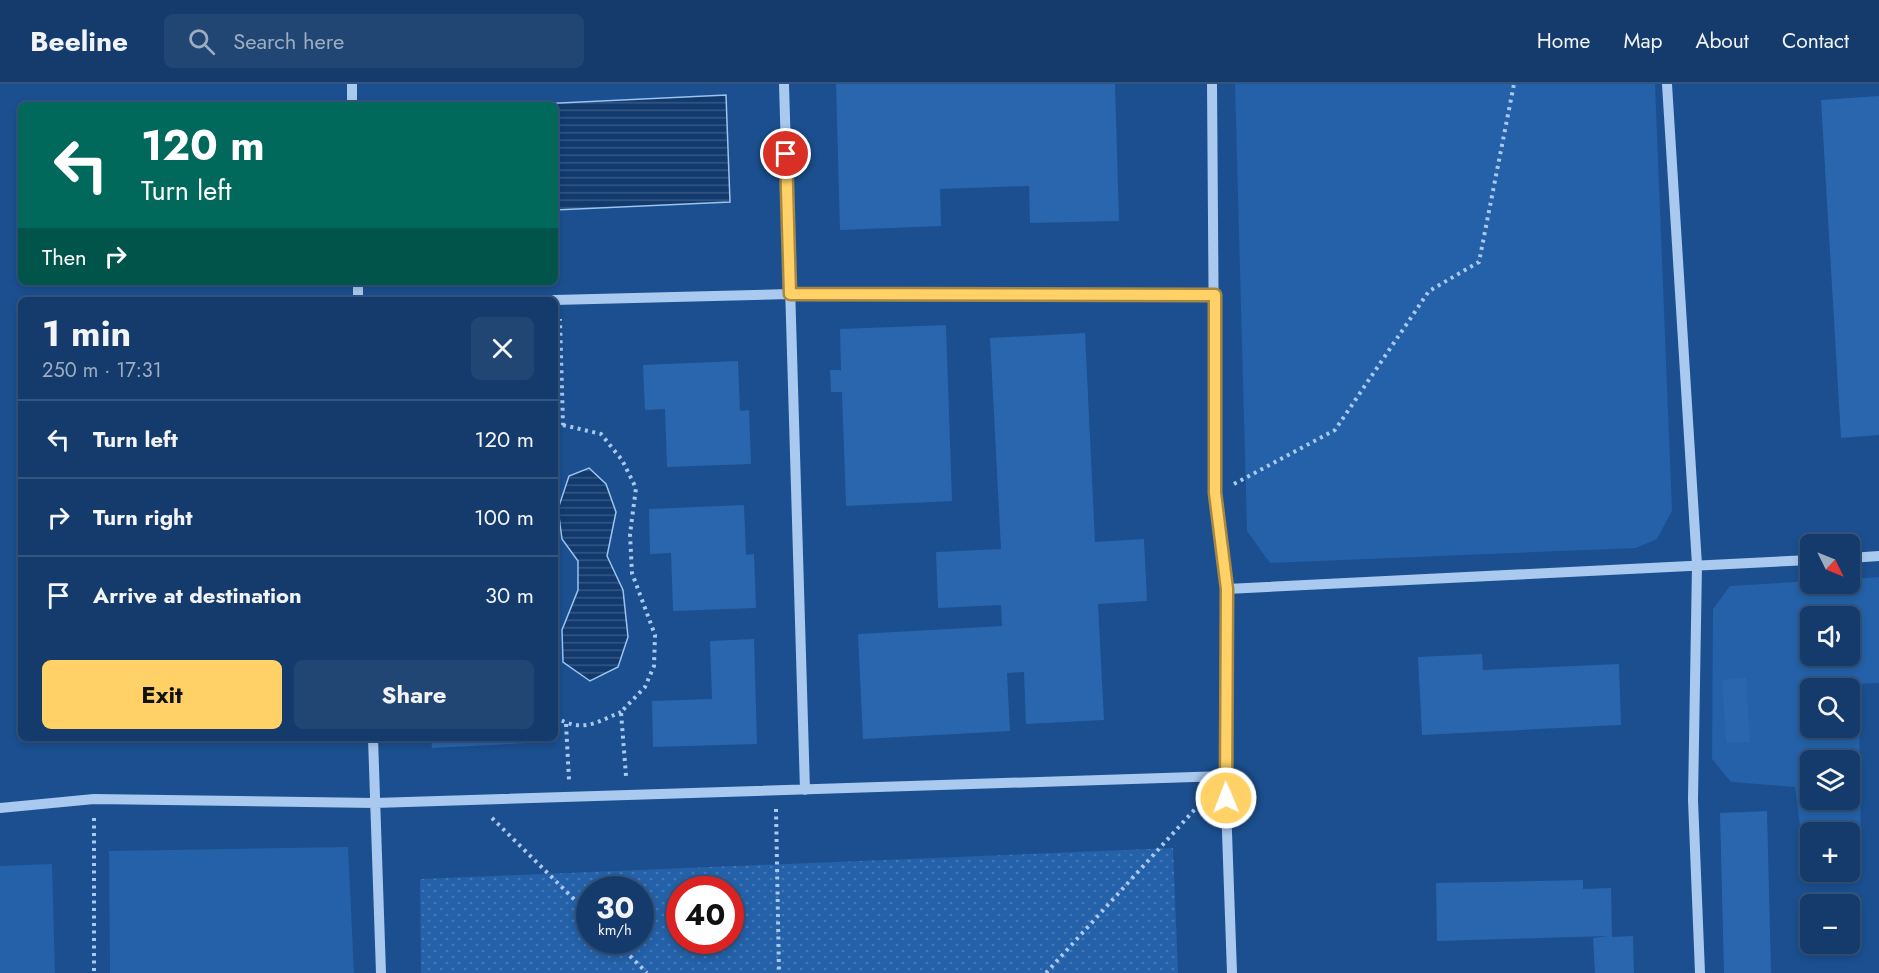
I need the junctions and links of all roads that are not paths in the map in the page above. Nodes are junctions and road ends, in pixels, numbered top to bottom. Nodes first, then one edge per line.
1 (352, 84) edge
2 (784, 84) edge
3 (1212, 84) edge
4 (1667, 84) edge
5 (352, 102) edge
6 (790, 294) junction
7 (1215, 295) junction
8 (558, 300) edge
9 (1879, 556) edge
10 (1860, 557) edge
11 (1800, 560) edge
12 (1698, 565) junction
13 (1227, 589) junction
14 (373, 741) edge
15 (1225, 777) junction
16 (805, 790) junction
17 (375, 803) junction
18 (0, 808) edge
19 (381, 973) edge
20 (1232, 973) edge
21 (1700, 973) edge

1 - 5 street
2 - 6 street
3 - 7 street
4 - 12 street
6 - 7 street
6 - 8 street
6 - 16 street
7 - 13 street
9 - 10 street
11 - 12 street
12 - 13 street
12 - 21 street
13 - 15 street
14 - 17 street
15 - 16 street
15 - 20 street
16 - 17 street
17 - 18 street
17 - 19 street

